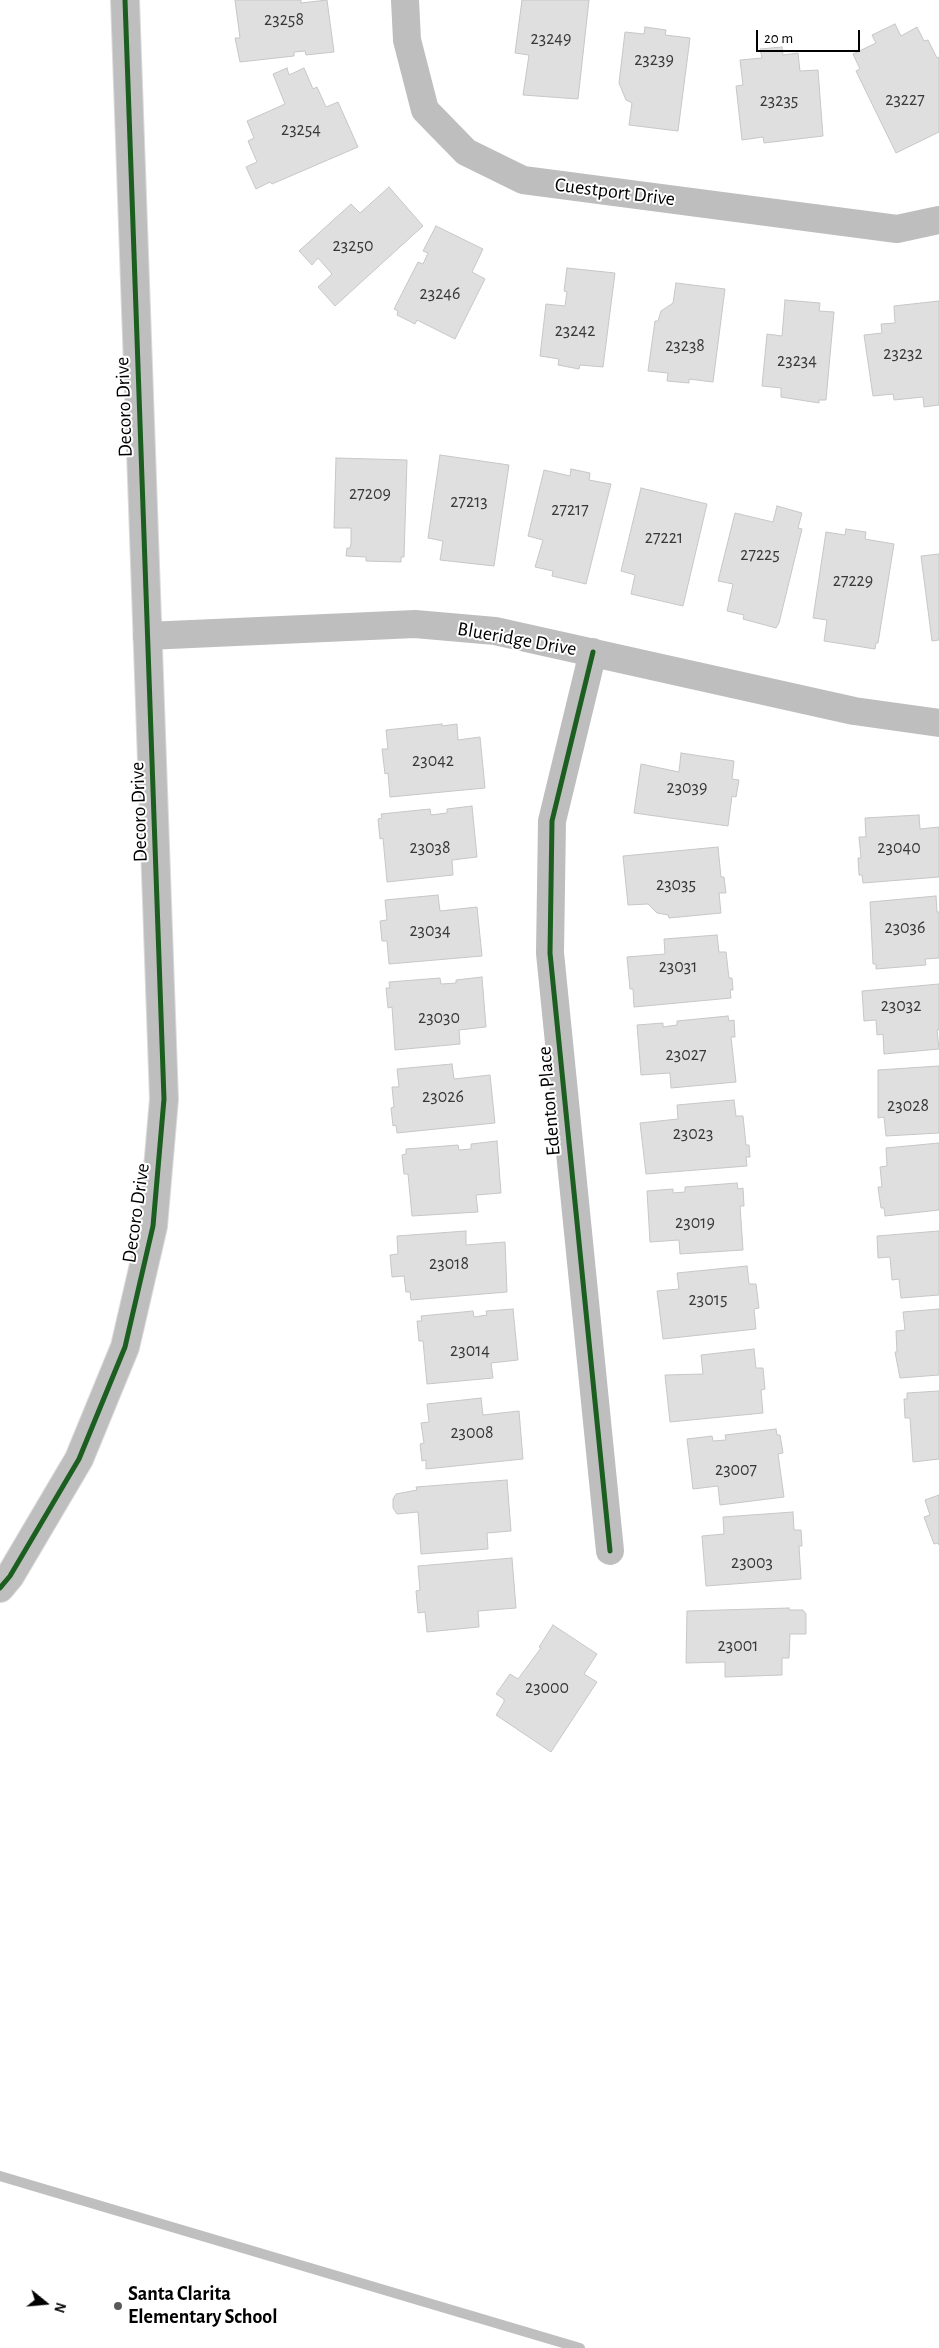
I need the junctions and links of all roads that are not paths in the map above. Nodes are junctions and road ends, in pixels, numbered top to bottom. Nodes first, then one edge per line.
1 (125, 0) edge
2 (405, 0) edge
3 (939, 220) edge
4 (147, 636) junction
5 (593, 652) junction
6 (939, 724) edge
7 (610, 1551) dead end
8 (0, 1588) edge

1 - 4 street, Decoro Drive
2 - 3 street, Cuestport Drive
4 - 5 street, Blueridge Drive
4 - 8 street, Decoro Drive
5 - 6 street, Blueridge Drive
5 - 7 street, Edenton Place

